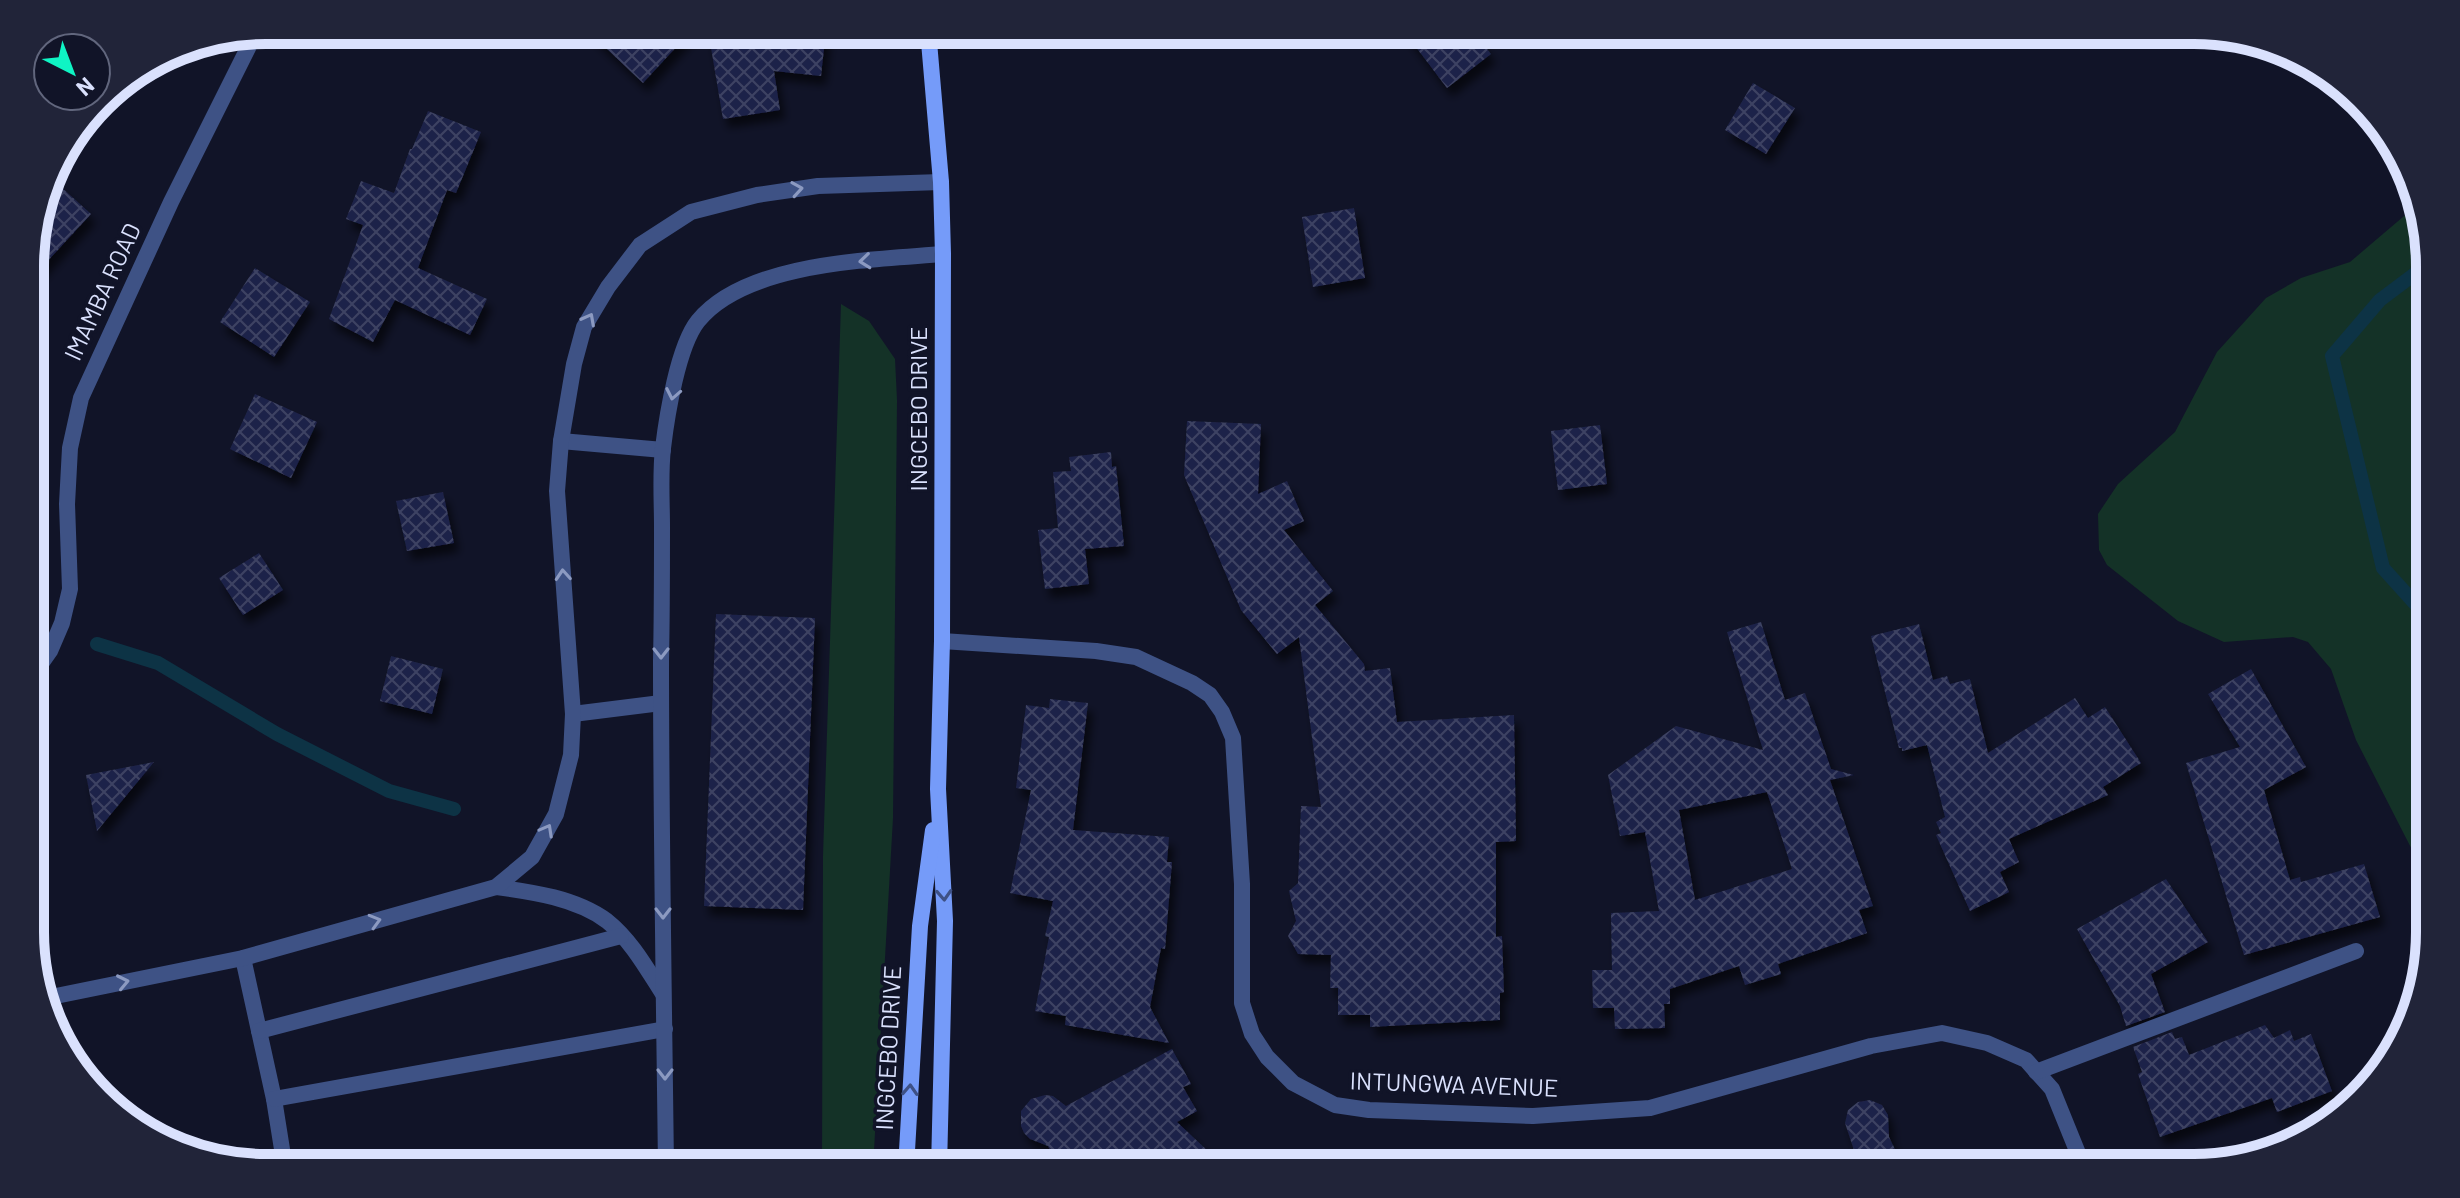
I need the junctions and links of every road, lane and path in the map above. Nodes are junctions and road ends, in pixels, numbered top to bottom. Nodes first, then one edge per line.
1 (250, 44) edge
2 (929, 44) edge
3 (941, 182) junction
4 (943, 254) junction
5 (561, 441) junction
6 (663, 450) junction
7 (942, 641) junction
8 (44, 660) edge
9 (661, 703) junction
10 (573, 714) junction
11 (938, 789) junction
12 (496, 887) junction
13 (621, 936) junction
14 (2356, 951) dead end
15 (243, 958) junction
16 (54, 996) edge
17 (664, 996) junction
18 (665, 1029) junction
19 (259, 1031) junction
20 (2036, 1072) junction
21 (274, 1099) junction
22 (283, 1154) edge
23 (666, 1154) edge
24 (907, 1154) edge
25 (939, 1154) edge
26 (2078, 1154) edge

1 - 8 street, IMAMBA ROAD
2 - 3 main road, INGCEBO DRIVE
3 - 4 main road, INGCEBO DRIVE
5 -> 3 street
4 -> 6 street
4 - 7 main road, INGCEBO DRIVE
5 - 6 street
10 -> 5 street
6 -> 9 street
7 - 11 main road, INGCEBO DRIVE
7 - 20 street, INTUNGWA AVENUE
9 - 10 street
9 -> 17 street
12 -> 10 street
24 -> 11 main road, INGCEBO DRIVE
11 -> 25 main road, INGCEBO DRIVE
12 - 13 street
15 -> 12 street
13 - 17 street
13 - 19 street
14 - 20 street
16 -> 15 street
15 - 19 street
17 - 18 street
18 - 21 street
18 -> 23 street
19 - 21 street
20 - 26 street, INTUNGWA AVENUE
21 - 22 street

